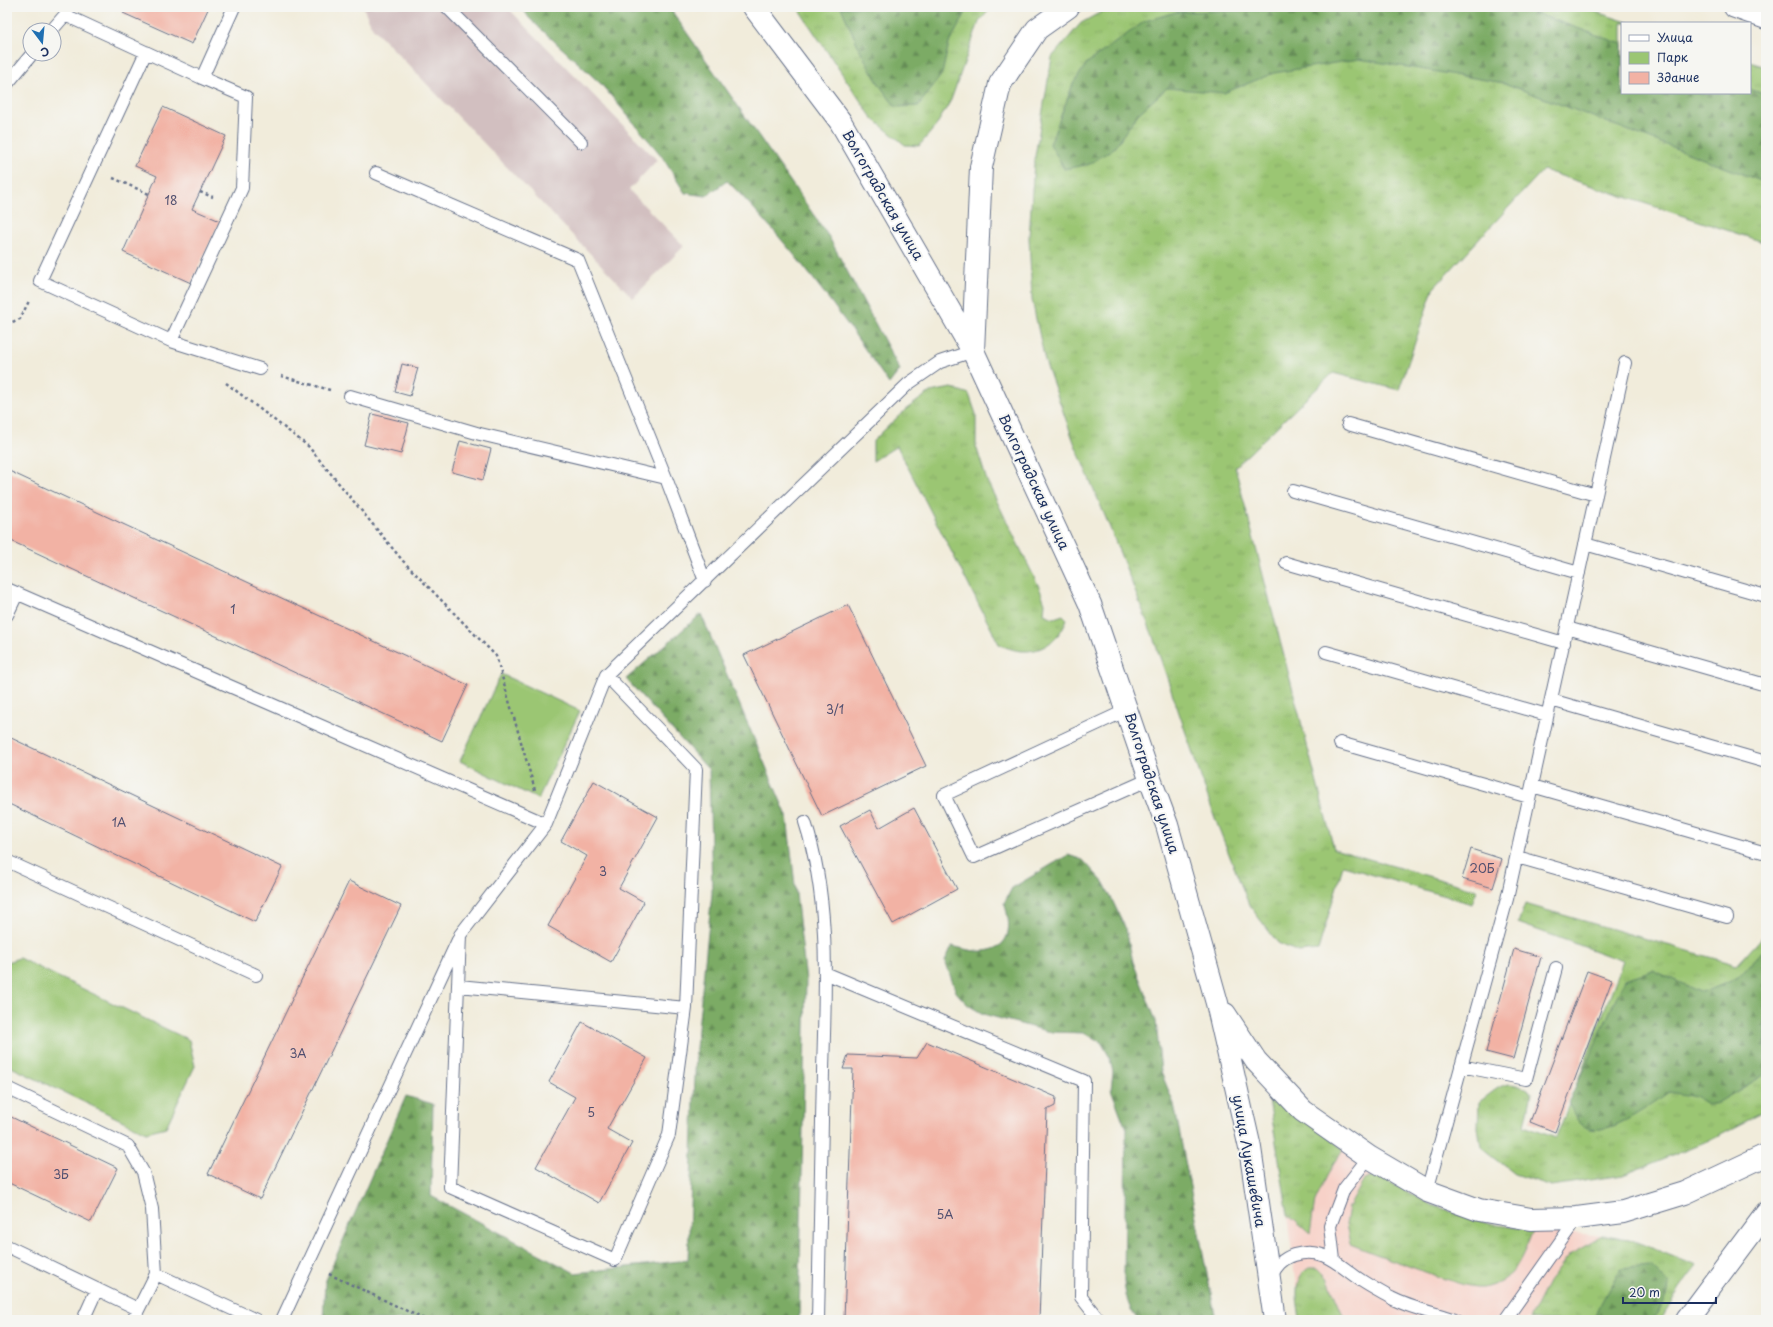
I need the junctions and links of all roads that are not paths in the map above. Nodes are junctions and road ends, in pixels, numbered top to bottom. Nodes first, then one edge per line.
1 (234, 7) edge
2 (447, 7) edge
3 (754, 7) edge
4 (1068, 7) edge
5 (1735, 7) edge
6 (66, 11) edge
7 (1766, 18) edge
8 (58, 22) edge
9 (146, 52) junction
10 (25, 62) edge
11 (202, 78) junction
12 (7, 84) edge
13 (581, 142) dead end
14 (376, 173) dead end
15 (171, 341) junction
16 (973, 351) junction
17 (1625, 362) dead end
18 (260, 369) road end
19 (350, 396) road end
20 (1348, 424) dead end
21 (666, 478) junction
22 (1293, 491) dead end
23 (1596, 495) junction
24 (1585, 544) junction
25 (1286, 563) dead end
26 (1579, 573) junction
27 (704, 581) junction
28 (12, 592) edge
29 (1766, 596) edge
30 (7, 615) edge
31 (1567, 628) junction
32 (1564, 643) junction
33 (1326, 652) dead end
34 (606, 675) junction
35 (1766, 685) edge
36 (1551, 700) junction
37 (1127, 710) junction
38 (1547, 715) junction
39 (1340, 743) dead end
40 (1766, 762) edge
41 (1150, 779) junction
42 (1531, 792) junction
43 (804, 822) dead end
44 (546, 824) junction
45 (1766, 853) edge
46 (1517, 857) junction
47 (7, 861) edge
48 (1727, 917) dead end
49 (460, 935) junction
50 (1556, 968) dead end
51 (825, 973) junction
52 (256, 975) dead end
53 (459, 986) junction
54 (1217, 1003) junction
55 (686, 1008) junction
56 (1461, 1066) junction
57 (7, 1088) edge
58 (1766, 1155) edge
59 (1369, 1156) junction
60 (1427, 1191) junction
61 (1766, 1212) edge
62 (1577, 1218) junction
63 (7, 1246) edge
64 (1334, 1260) junction
65 (156, 1274) junction
66 (1269, 1281) junction
67 (97, 1289) junction
68 (138, 1309) junction
69 (83, 1320) edge
70 (133, 1320) edge
71 (256, 1320) edge
72 (282, 1320) edge
73 (818, 1320) edge
74 (1098, 1320) edge
75 (1275, 1320) edge
76 (1455, 1320) edge
77 (1505, 1320) edge
78 (1686, 1320) edge

1 - 11 lane
2 - 13 lane
3 - 16 main road, Волгоградская улица
4 - 16 main road
5 - 7 main road
6 - 8 lane
6 - 9 lane
9 - 11 lane
9 - 15 lane
10 - 12 lane
11 - 15 lane
14 - 21 lane
15 - 18 lane
16 - 27 lane
16 - 37 main road, Волгоградская улица
17 - 23 lane
19 - 21 lane
20 - 23 lane
21 - 27 lane
22 - 26 lane
23 - 24 lane
24 - 26 lane
24 - 29 lane
25 - 32 lane
26 - 31 lane
27 - 34 lane
28 - 30 lane
28 - 44 lane
31 - 32 lane
31 - 35 lane
32 - 36 lane
33 - 38 lane
34 - 44 lane
34 - 55 lane
36 - 38 lane
36 - 40 lane
37 - 41 main road, Волгоградская улица
37 - 41 lane
38 - 42 lane
39 - 42 lane
41 - 54 main road, Волгоградская улица
42 - 45 lane
42 - 46 lane
43 - 51 lane
44 - 49 lane
46 - 48 lane
46 - 56 lane
47 - 52 lane
49 - 53 lane
49 - 72 lane
50 - 56 lane
51 - 73 lane
51 - 74 lane
53 - 55 lane
53 - 55 lane
54 - 59 main road
54 - 66 main road, улица Лукашевича
56 - 60 lane
57 - 65 lane
58 - 62 main road
59 - 60 main road
59 - 64 lane
60 - 62 main road
61 - 78 main road
62 - 77 lane
63 - 67 lane
64 - 66 lane
64 - 76 lane
65 - 68 lane
65 - 71 lane
66 - 75 main road, улица Лукашевича
67 - 68 lane
67 - 69 lane
68 - 70 lane

